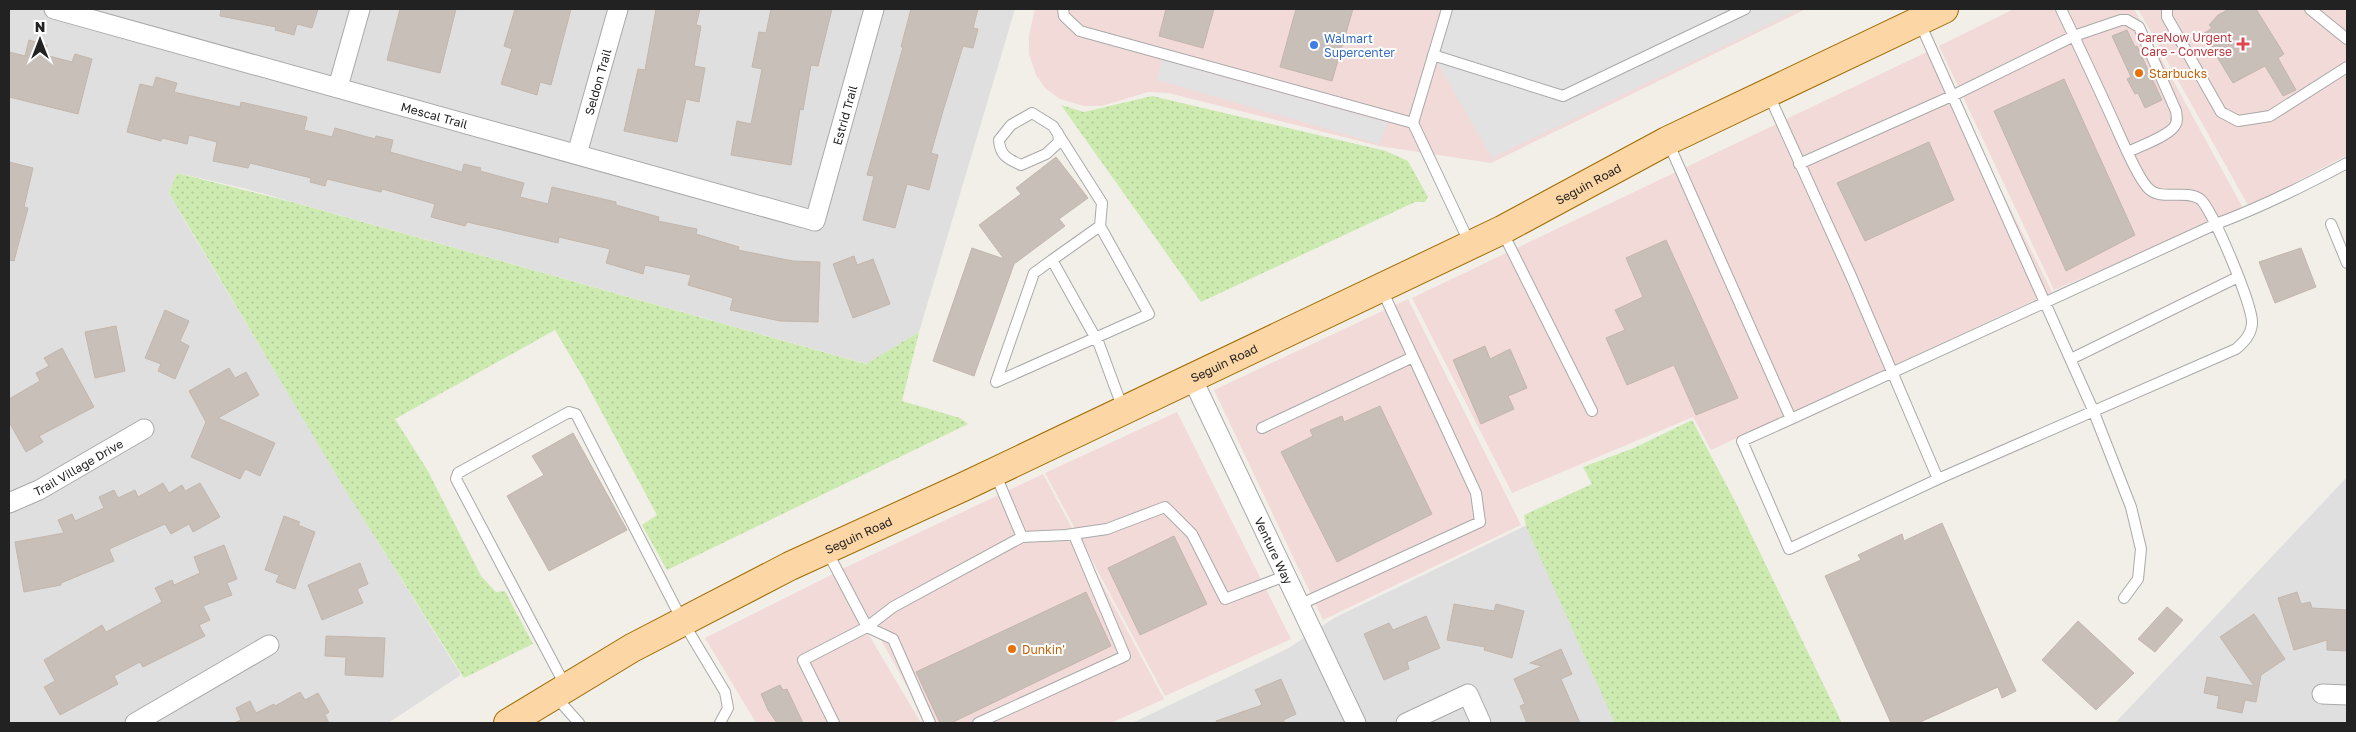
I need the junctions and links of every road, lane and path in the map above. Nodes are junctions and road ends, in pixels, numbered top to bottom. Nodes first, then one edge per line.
1 (54, 9) edge
2 (360, 9) edge
3 (618, 9) edge
4 (874, 9) edge
5 (1063, 9) edge
6 (1446, 9) edge
7 (1745, 9) edge
8 (1944, 9) edge
9 (2061, 9) edge
10 (2167, 9) edge
11 (2310, 9) edge
12 (1917, 15) edge
13 (2074, 36) junction
14 (2347, 39) edge
15 (1433, 55) junction
16 (2347, 67) edge
17 (338, 86) junction
18 (1768, 93) junction
19 (1954, 95) junction
20 (1413, 123) junction
21 (1058, 133) junction
22 (1667, 141) junction
23 (2128, 152) junction
24 (577, 154) junction
25 (2347, 163) edge
26 (1799, 164) junction
27 (815, 221) joint
28 (2216, 224) junction
29 (2330, 224) dead end
30 (1100, 226) junction
31 (1502, 230) junction
32 (1471, 244) junction
33 (1052, 260) junction
34 (2347, 263) edge
35 (2238, 277) junction
36 (1381, 287) junction
37 (2046, 303) junction
38 (1096, 338) junction
39 (1413, 357) junction
40 (2071, 360) junction
41 (1893, 372) junction
42 (1192, 378) junction
43 (1123, 410) junction
44 (2093, 410) junction
45 (1592, 411) dead end
46 (1791, 419) junction
47 (1262, 428) dead end
48 (144, 429) dead end
49 (994, 472) junction
50 (1938, 478) junction
51 (9, 503) edge
52 (1074, 534) junction
53 (1022, 537) junction
54 (826, 550) junction
55 (1285, 576) junction
56 (2124, 598) dead end
57 (1299, 605) junction
58 (683, 622) junction
59 (867, 626) junction
60 (268, 645) dead end
61 (560, 692) junction
62 (2322, 694) dead end
63 (2347, 695) edge
64 (135, 723) edge
65 (508, 723) edge
66 (579, 723) edge
67 (720, 723) edge
68 (834, 723) edge
69 (930, 723) edge
70 (978, 723) edge
71 (1356, 723) edge
72 (1406, 723) edge
73 (1481, 723) edge

1 - 17 street, Mescal Trail
2 - 17 street
3 - 24 street, Seldon Trail
4 - 27 street, Estrid Trail
5 - 20 lane
6 - 15 lane
7 - 15 lane
8 - 12 main road, Seguin Road
9 - 13 lane
10 - 16 lane
11 - 14 lane
12 - 18 main road, Seguin Road
12 - 19 lane
13 - 19 lane
13 - 23 lane
13 - 23 lane
15 - 20 lane
17 - 24 street, Mescal Trail
18 - 22 main road, Seguin Road
18 - 26 lane
19 - 26 lane
19 - 37 lane
20 - 32 lane
21 - 21 lane
21 - 30 lane
22 - 31 main road, Seguin Road
22 - 46 lane
23 - 28 lane
24 - 27 street, Mescal Trail
25 - 28 lane
26 - 41 lane
28 - 35 lane
28 - 37 lane
29 - 34 lane
30 - 33 lane
30 - 38 lane
31 - 32 main road, Seguin Road
31 - 45 lane
32 - 36 main road, Seguin Road
33 - 38 lane
33 - 38 lane
35 - 40 lane
35 - 44 lane
36 - 39 lane
36 - 42 main road, Seguin Road
37 - 40 lane
37 - 41 lane
38 - 43 lane
39 - 47 lane
39 - 57 lane
40 - 44 lane
41 - 46 lane
41 - 50 lane
42 - 43 main road, Seguin Road
42 - 55 street, Venture Way
43 - 49 main road, Seguin Road
44 - 50 lane
44 - 56 lane
46 - 50 lane
48 - 51 street, Trail Village Drive
49 - 53 lane
49 - 54 main road, Seguin Road
52 - 53 lane
52 - 55 lane
52 - 70 lane
53 - 59 lane
54 - 58 main road, Seguin Road
54 - 59 lane
55 - 57 street, Venture Way
57 - 71 street, Venture Way
58 - 61 main road, Seguin Road
58 - 61 lane
58 - 67 lane
59 - 68 lane
59 - 69 lane
60 - 64 street
61 - 65 main road, Seguin Road
61 - 66 lane
62 - 63 street
72 - 73 street

